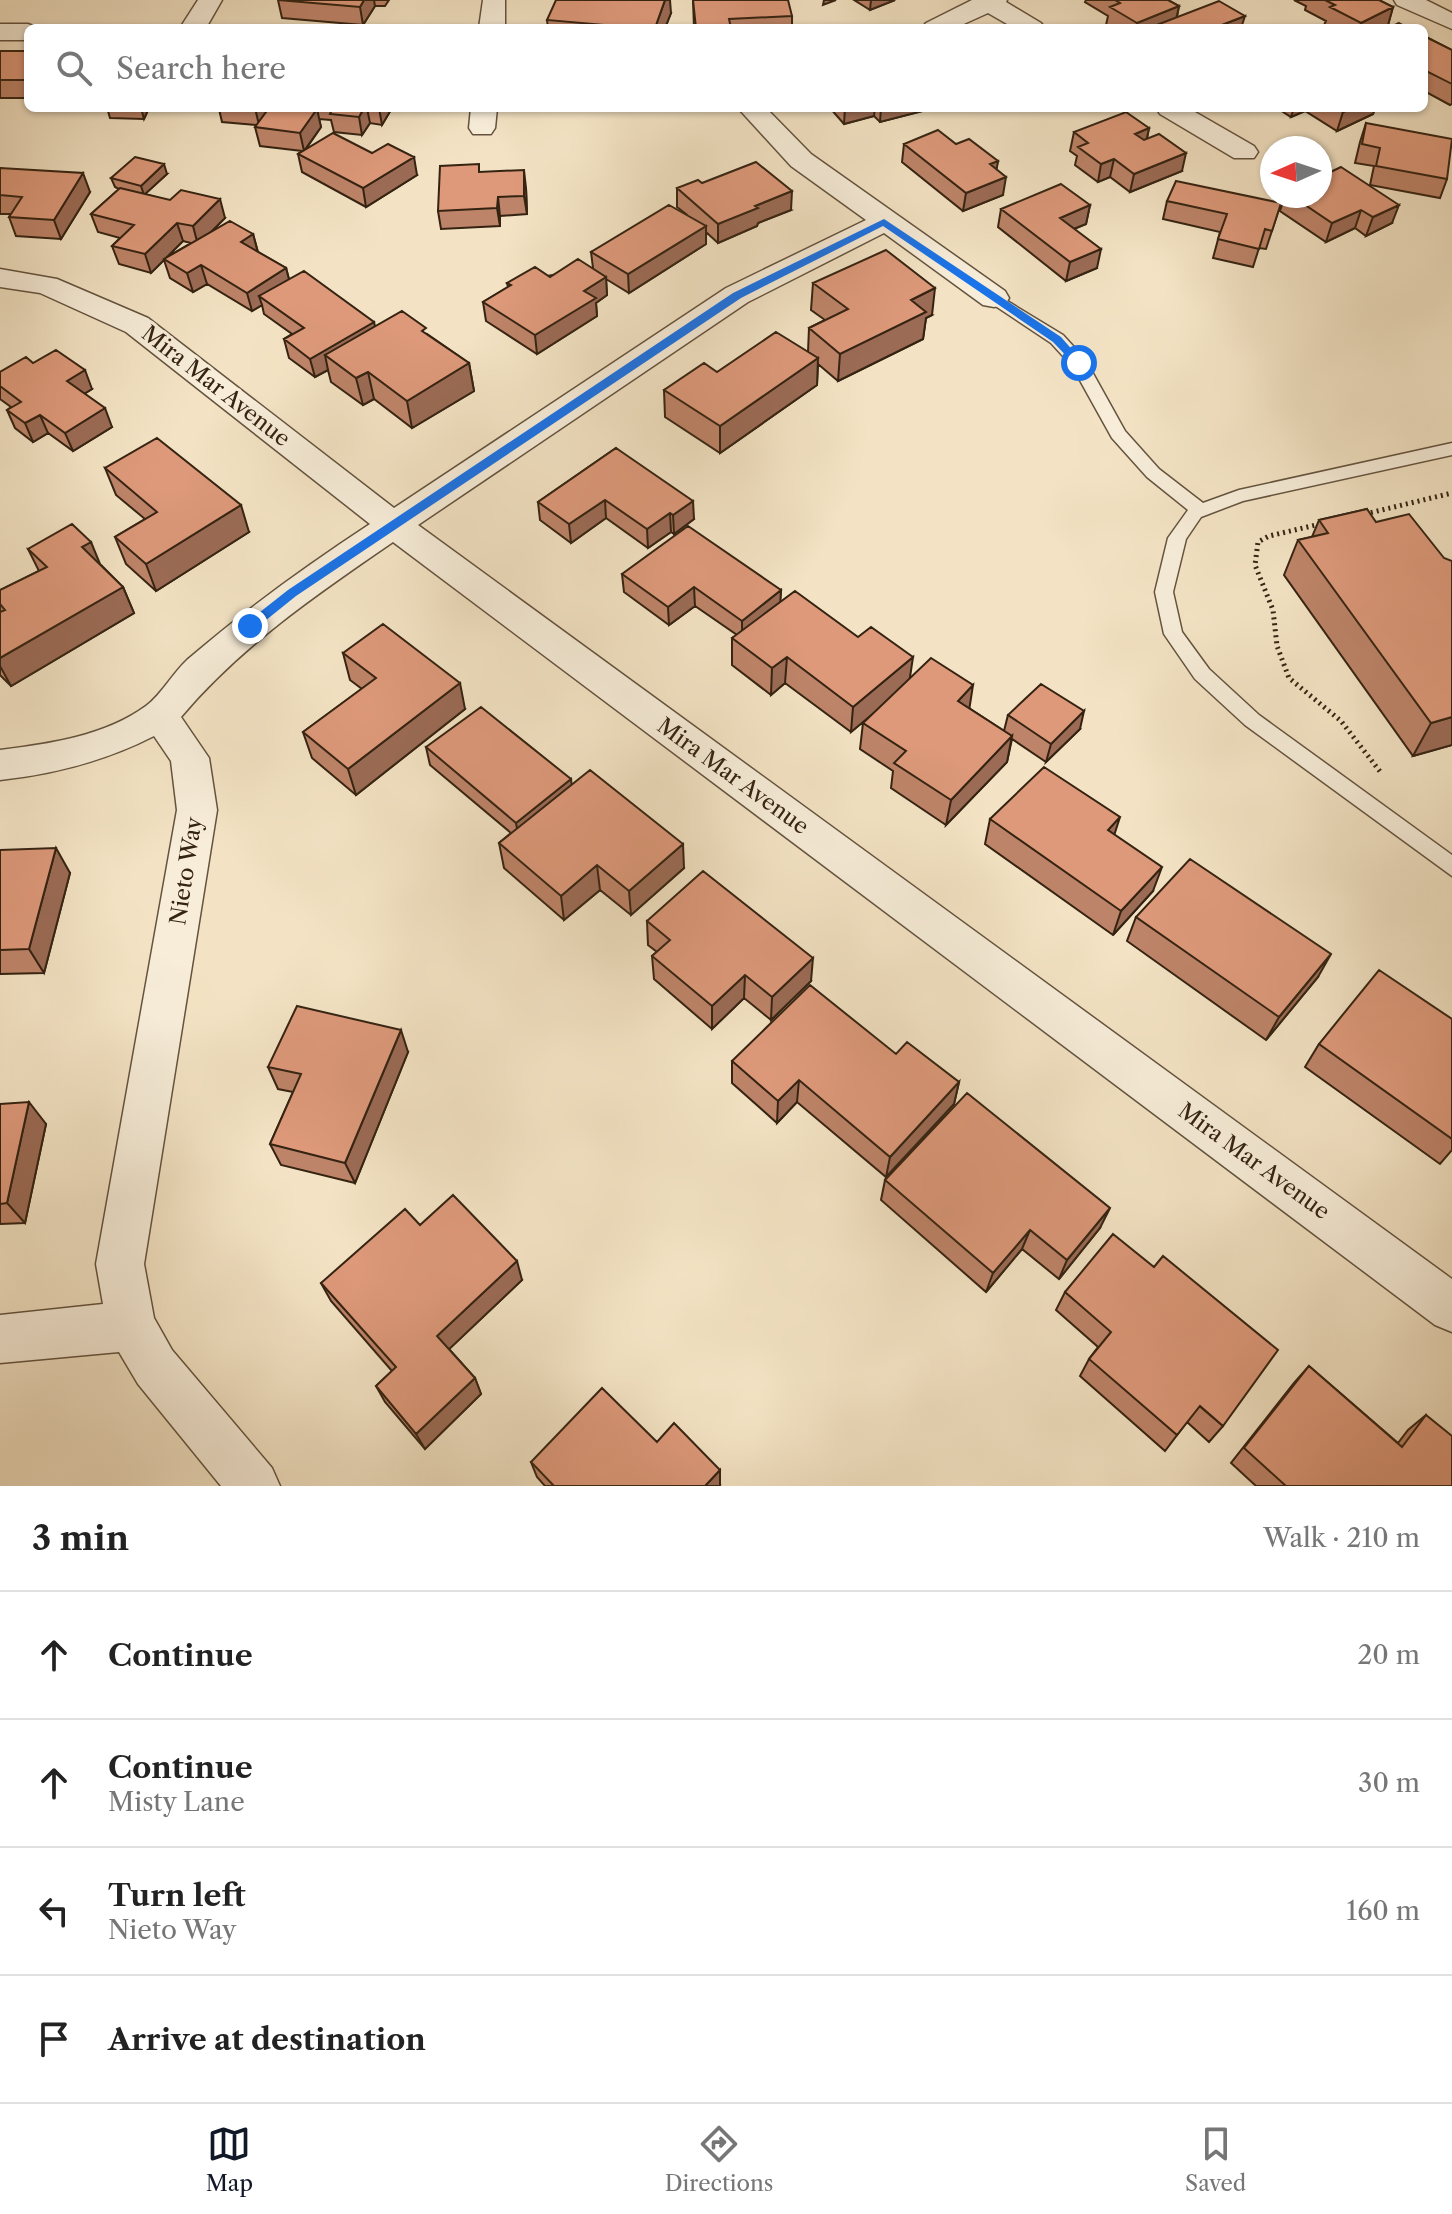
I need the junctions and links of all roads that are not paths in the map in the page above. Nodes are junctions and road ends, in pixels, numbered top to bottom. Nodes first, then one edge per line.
1 (210, 0) edge
2 (1406, 0) edge
3 (989, 1) edge
4 (494, 2) dead end
5 (1452, 22) edge
6 (195, 24) edge
7 (492, 24) edge
8 (943, 24) edge
9 (1026, 24) edge
10 (0, 32) edge
11 (24, 32) edge
12 (755, 112) edge
13 (1176, 112) edge
14 (1244, 152) dead end
15 (884, 222) junction
16 (0, 278) edge
17 (994, 298) joint
18 (1452, 438) edge
19 (1444, 451) edge
20 (1201, 511) junction
21 (396, 527) junction
22 (160, 716) junction
23 (0, 765) edge
24 (1452, 867) edge
25 (1452, 1308) edge
26 (131, 1326) junction
27 (0, 1339) edge
28 (254, 1486) edge

1 - 6 street
2 - 5 street
3 - 8 street
3 - 9 street
4 - 7 street
10 - 11 street
12 - 15 street
13 - 14 street
15 - 17 street
15 - 21 street
16 - 21 street, Mira Mar Avenue
17 - 20 lane
18 - 19 lane
19 - 20 lane
20 - 24 lane
21 - 22 street
21 - 25 street, Mira Mar Avenue
22 - 23 street
22 - 26 street, Nieto Way
26 - 27 street
26 - 28 street, Nieto Way

